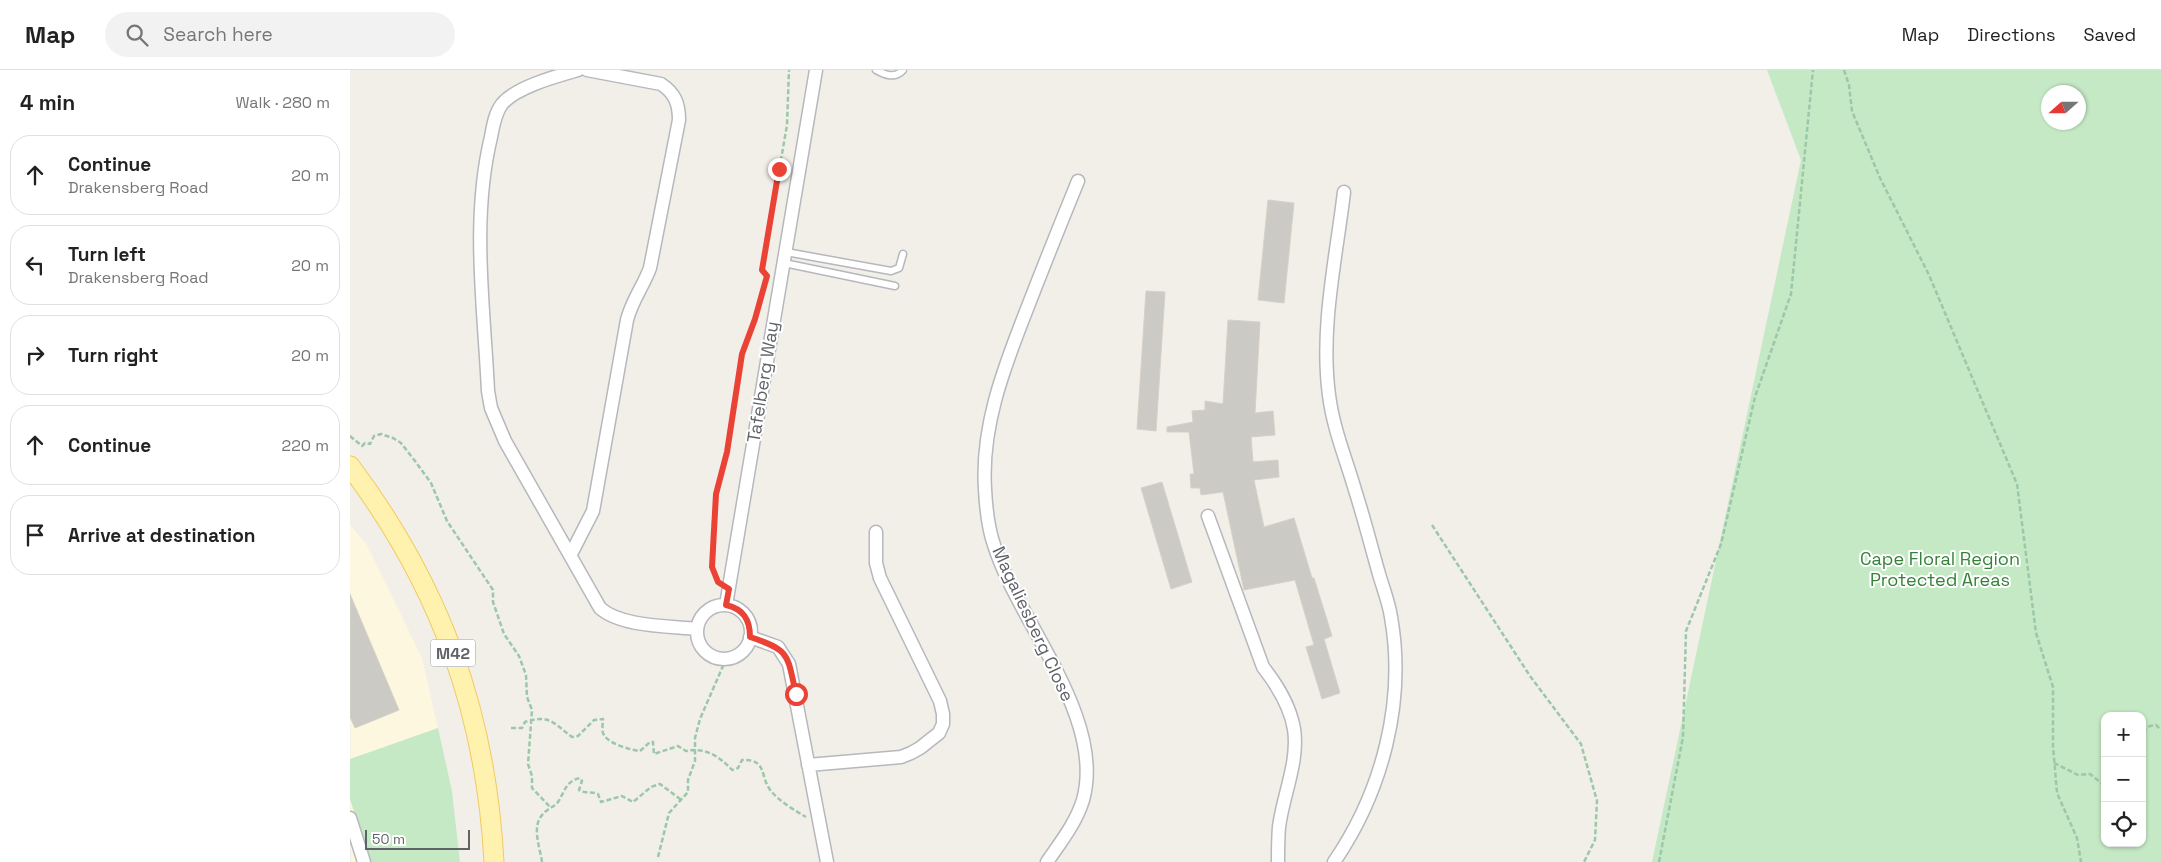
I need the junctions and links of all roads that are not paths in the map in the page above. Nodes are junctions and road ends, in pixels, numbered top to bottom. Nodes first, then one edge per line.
1 (578, 70) edge
2 (586, 70) edge
3 (816, 70) edge
4 (876, 70) edge
5 (903, 70) edge
6 (1078, 181) dead end
7 (1344, 192) dead end
8 (903, 254) dead end
9 (785, 257) junction
10 (895, 286) dead end
11 (350, 466) edge
12 (1208, 516) dead end
13 (876, 532) dead end
14 (571, 554) junction
15 (726, 605) junction
16 (697, 628) junction
17 (750, 637) junction
18 (808, 765) junction
19 (350, 818) edge
20 (364, 862) edge
21 (494, 862) edge
22 (827, 862) edge
23 (1047, 862) edge
24 (1278, 862) edge
25 (1334, 862) edge

1 - 14 street
2 - 14 street
3 - 9 street, Tafelberg Way
4 - 5 lane
6 - 23 street, Magaliesberg Close
7 - 25 street
8 - 9 lane
9 - 10 lane
9 - 15 street, Tafelberg Way
11 - 21 main road, M42
12 - 24 street
13 - 18 street
14 - 16 street
15 - 16 street
15 - 17 street
16 - 17 street
17 - 18 street
18 - 22 street
19 - 20 street

